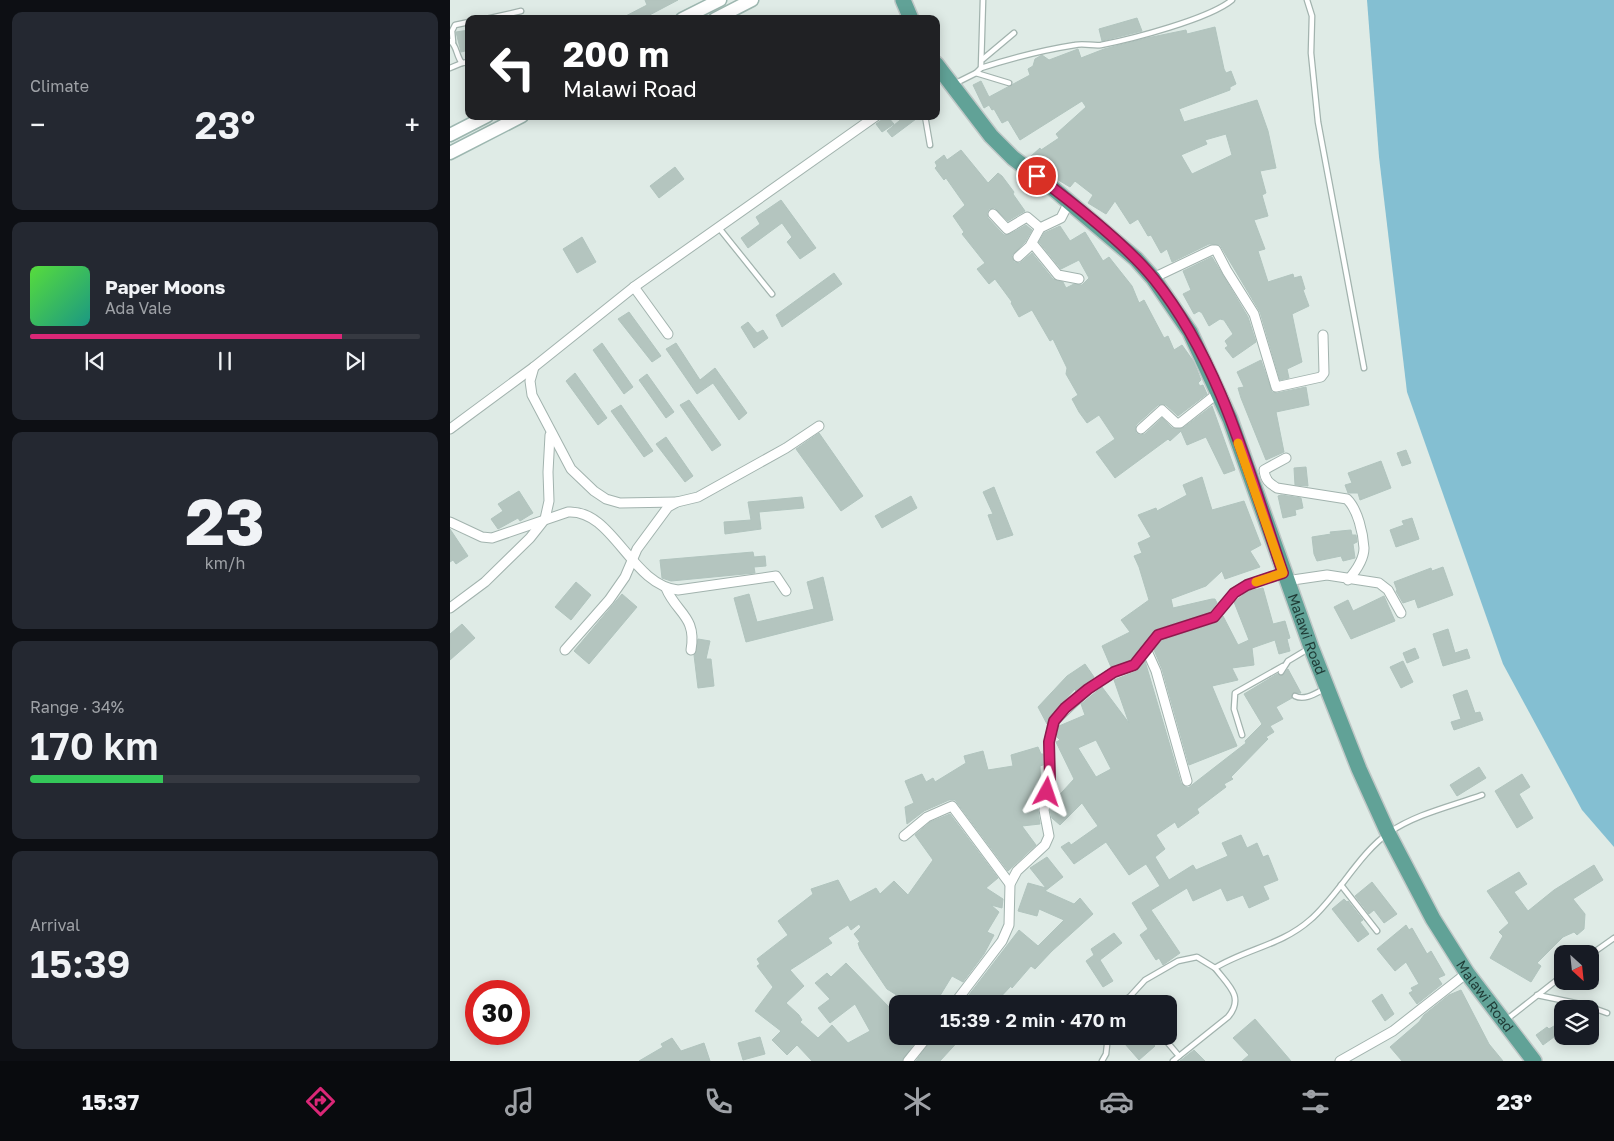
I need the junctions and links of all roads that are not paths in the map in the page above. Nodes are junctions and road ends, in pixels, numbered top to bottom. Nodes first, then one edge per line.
1 (720, 0) edge
2 (752, 0) edge
3 (903, 0) edge
4 (984, 0) edge
5 (1232, 0) edge
6 (1307, 0) edge
7 (522, 11) dead end
8 (504, 15) edge
9 (690, 15) edge
10 (723, 15) edge
11 (909, 15) edge
12 (465, 23) edge
13 (1014, 33) dead end
14 (451, 41) edge
15 (983, 59) junction
16 (462, 63) junction
17 (465, 63) edge
18 (450, 68) edge
19 (981, 68) junction
20 (940, 71) edge
21 (976, 73) junction
22 (1009, 83) dead end
23 (950, 86) junction
24 (479, 120) edge
25 (514, 120) edge
26 (870, 120) edge
27 (926, 120) edge
28 (450, 135) edge
29 (930, 145) dead end
30 (450, 153) edge
31 (1069, 202) junction
32 (993, 214) dead end
33 (719, 228) junction
34 (1040, 228) junction
35 (1032, 243) junction
36 (1018, 257) dead end
37 (1153, 278) junction
38 (1079, 279) dead end
39 (634, 287) junction
40 (772, 294) dead end
41 (668, 334) dead end
42 (1322, 334) dead end
43 (534, 367) junction
44 (1364, 368) dead end
45 (1218, 393) junction
46 (819, 426) dead end
47 (450, 429) edge
48 (1141, 430) dead end
49 (550, 432) junction
50 (1286, 458) dead end
51 (677, 502) junction
52 (545, 519) junction
53 (450, 522) edge
54 (632, 560) junction
55 (1285, 577) junction
56 (1348, 580) junction
57 (666, 588) junction
58 (786, 590) dead end
59 (450, 608) edge
60 (1401, 613) dead end
61 (1311, 647) junction
62 (565, 650) dead end
63 (691, 650) dead end
64 (1147, 651) junction
65 (1327, 687) junction
66 (1295, 696) dead end
67 (1242, 735) dead end
68 (1187, 781) dead end
69 (1482, 795) dead end
70 (1388, 833) junction
71 (904, 836) dead end
72 (1010, 884) junction
73 (1340, 885) junction
74 (1377, 931) dead end
75 (1614, 938) edge
76 (1599, 949) edge
77 (1215, 968) junction
78 (1467, 973) junction
79 (1554, 982) edge
80 (961, 995) edge
81 (1131, 995) edge
82 (1537, 995) junction
83 (1607, 1013) dead end
84 (1503, 1022) junction
85 (921, 1045) edge
86 (1107, 1045) edge
87 (1170, 1045) edge
88 (1179, 1056) junction
89 (908, 1061) edge
90 (1102, 1061) edge
91 (1173, 1061) edge
92 (1340, 1061) edge
93 (1534, 1061) edge

1 - 9 main road
2 - 10 main road
3 - 11 main road
4 - 15 lane
5 - 19 lane
6 - 44 lane
7 - 8 lane
12 - 14 lane
13 - 15 lane
14 - 16 lane
15 - 19 lane
16 - 17 lane
16 - 18 lane
19 - 21 lane
20 - 23 main road, Malawi Road
21 - 22 lane
21 - 23 lane
23 - 31 main road, Malawi Road
24 - 28 main road
25 - 30 main road
26 - 33 street
27 - 29 lane
31 - 34 street
31 - 37 main road, Malawi Road
32 - 34 street
33 - 39 street
33 - 40 lane
34 - 35 street
35 - 36 street
35 - 38 street
37 - 42 street
37 - 45 main road, Malawi Road
39 - 41 street
39 - 43 street
43 - 47 street
43 - 49 street
45 - 48 street
45 - 55 main road, Malawi Road
46 - 51 street
49 - 51 street
49 - 52 street
50 - 56 street
51 - 54 street
52 - 53 street
52 - 54 street
52 - 59 street
54 - 57 street
54 - 62 street
55 - 56 street
55 - 61 main road, Malawi Road
55 - 64 street
56 - 60 street
57 - 58 street
57 - 63 street
61 - 65 main road, Malawi Road
61 - 67 lane
64 - 68 street
64 - 72 street
65 - 66 lane
65 - 70 main road, Malawi Road
69 - 70 lane
70 - 73 lane
70 - 78 main road, Malawi Road
71 - 72 street
72 - 80 street
73 - 74 lane
73 - 77 lane
75 - 76 lane
77 - 81 lane
77 - 88 lane
78 - 84 main road, Malawi Road
78 - 92 street
79 - 82 lane
82 - 83 lane
82 - 84 lane
84 - 93 main road, Malawi Road
85 - 89 street
86 - 90 lane
87 - 88 lane
88 - 91 lane

